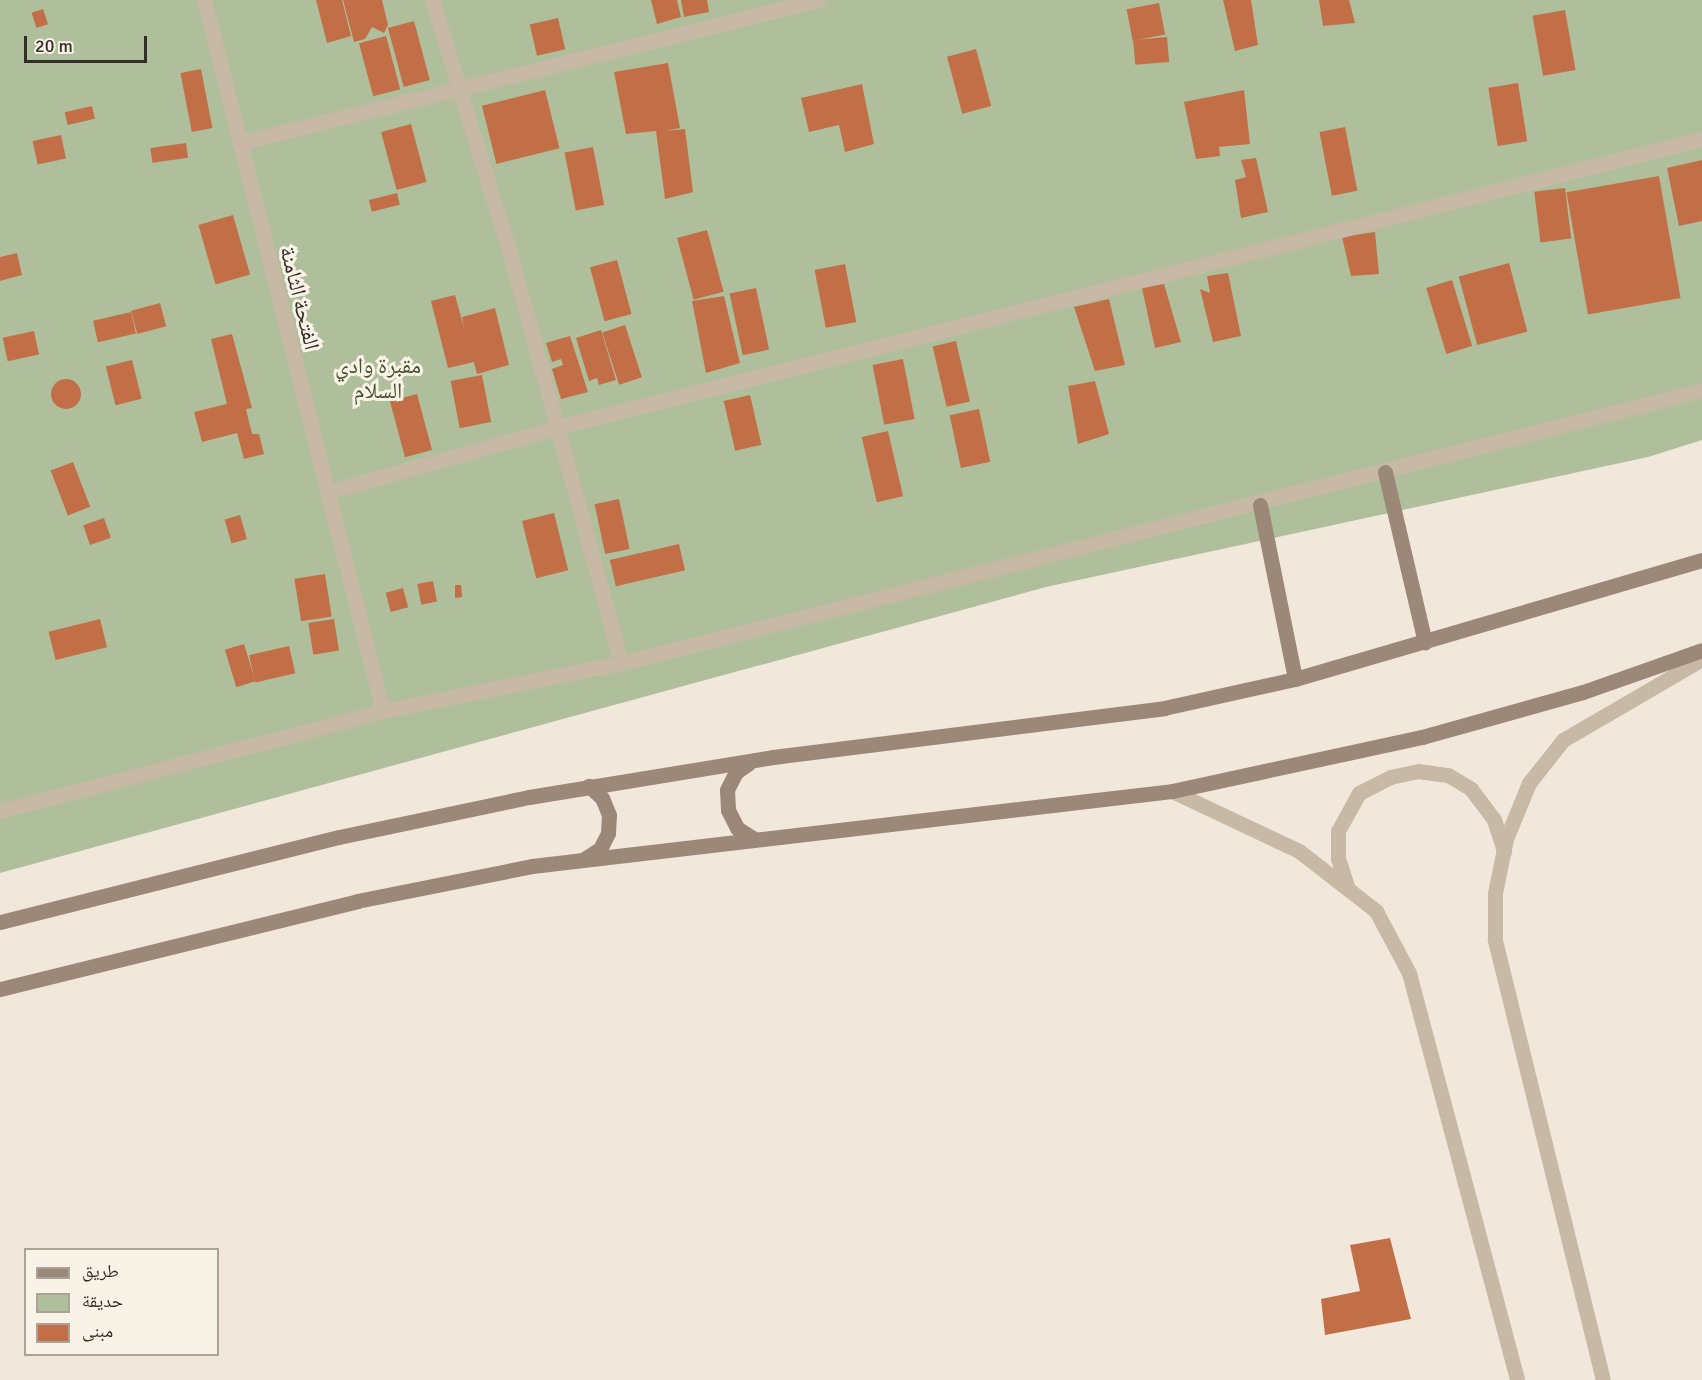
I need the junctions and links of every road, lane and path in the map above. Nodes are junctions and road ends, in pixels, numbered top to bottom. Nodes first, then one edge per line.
1 (204, 0) edge
2 (432, 0) edge
3 (818, 0) edge
4 (462, 91) junction
5 (1702, 139) edge
6 (239, 143) junction
7 (1702, 390) edge
8 (555, 428) junction
9 (1385, 472) junction
10 (328, 492) junction
11 (1260, 505) junction
12 (1702, 560) edge
13 (1425, 642) junction
14 (1702, 650) edge
15 (1702, 659) edge
16 (621, 663) junction
17 (1295, 678) junction
18 (383, 711) junction
19 (752, 761) junction
20 (589, 786) junction
21 (1172, 791) junction
22 (0, 811) edge
23 (754, 839) junction
24 (1504, 851) junction
25 (584, 859) junction
26 (1348, 889) junction
27 (0, 922) edge
28 (0, 989) edge
29 (1517, 1380) edge
30 (1603, 1380) edge

1 - 6 street, الفتحة الثامنة
2 - 4 street
3 - 4 street
4 - 6 street
4 - 8 street
5 - 8 street
6 - 10 street, الفتحة الثامنة
7 - 9 street
8 - 10 street
8 - 16 street
9 - 11 street
9 - 13 main road
10 - 18 street, الفتحة الثامنة
11 - 16 street
11 - 17 main road
12 - 13 main road
13 - 17 main road
14 - 21 main road
15 - 24 street
16 - 18 street
17 - 19 main road
18 - 22 street
19 - 20 main road
19 - 23 main road
20 - 25 main road
20 - 27 main road
21 - 23 main road
21 - 26 street
23 - 25 main road
24 - 26 street
24 - 30 street
25 - 28 main road
26 - 29 street

